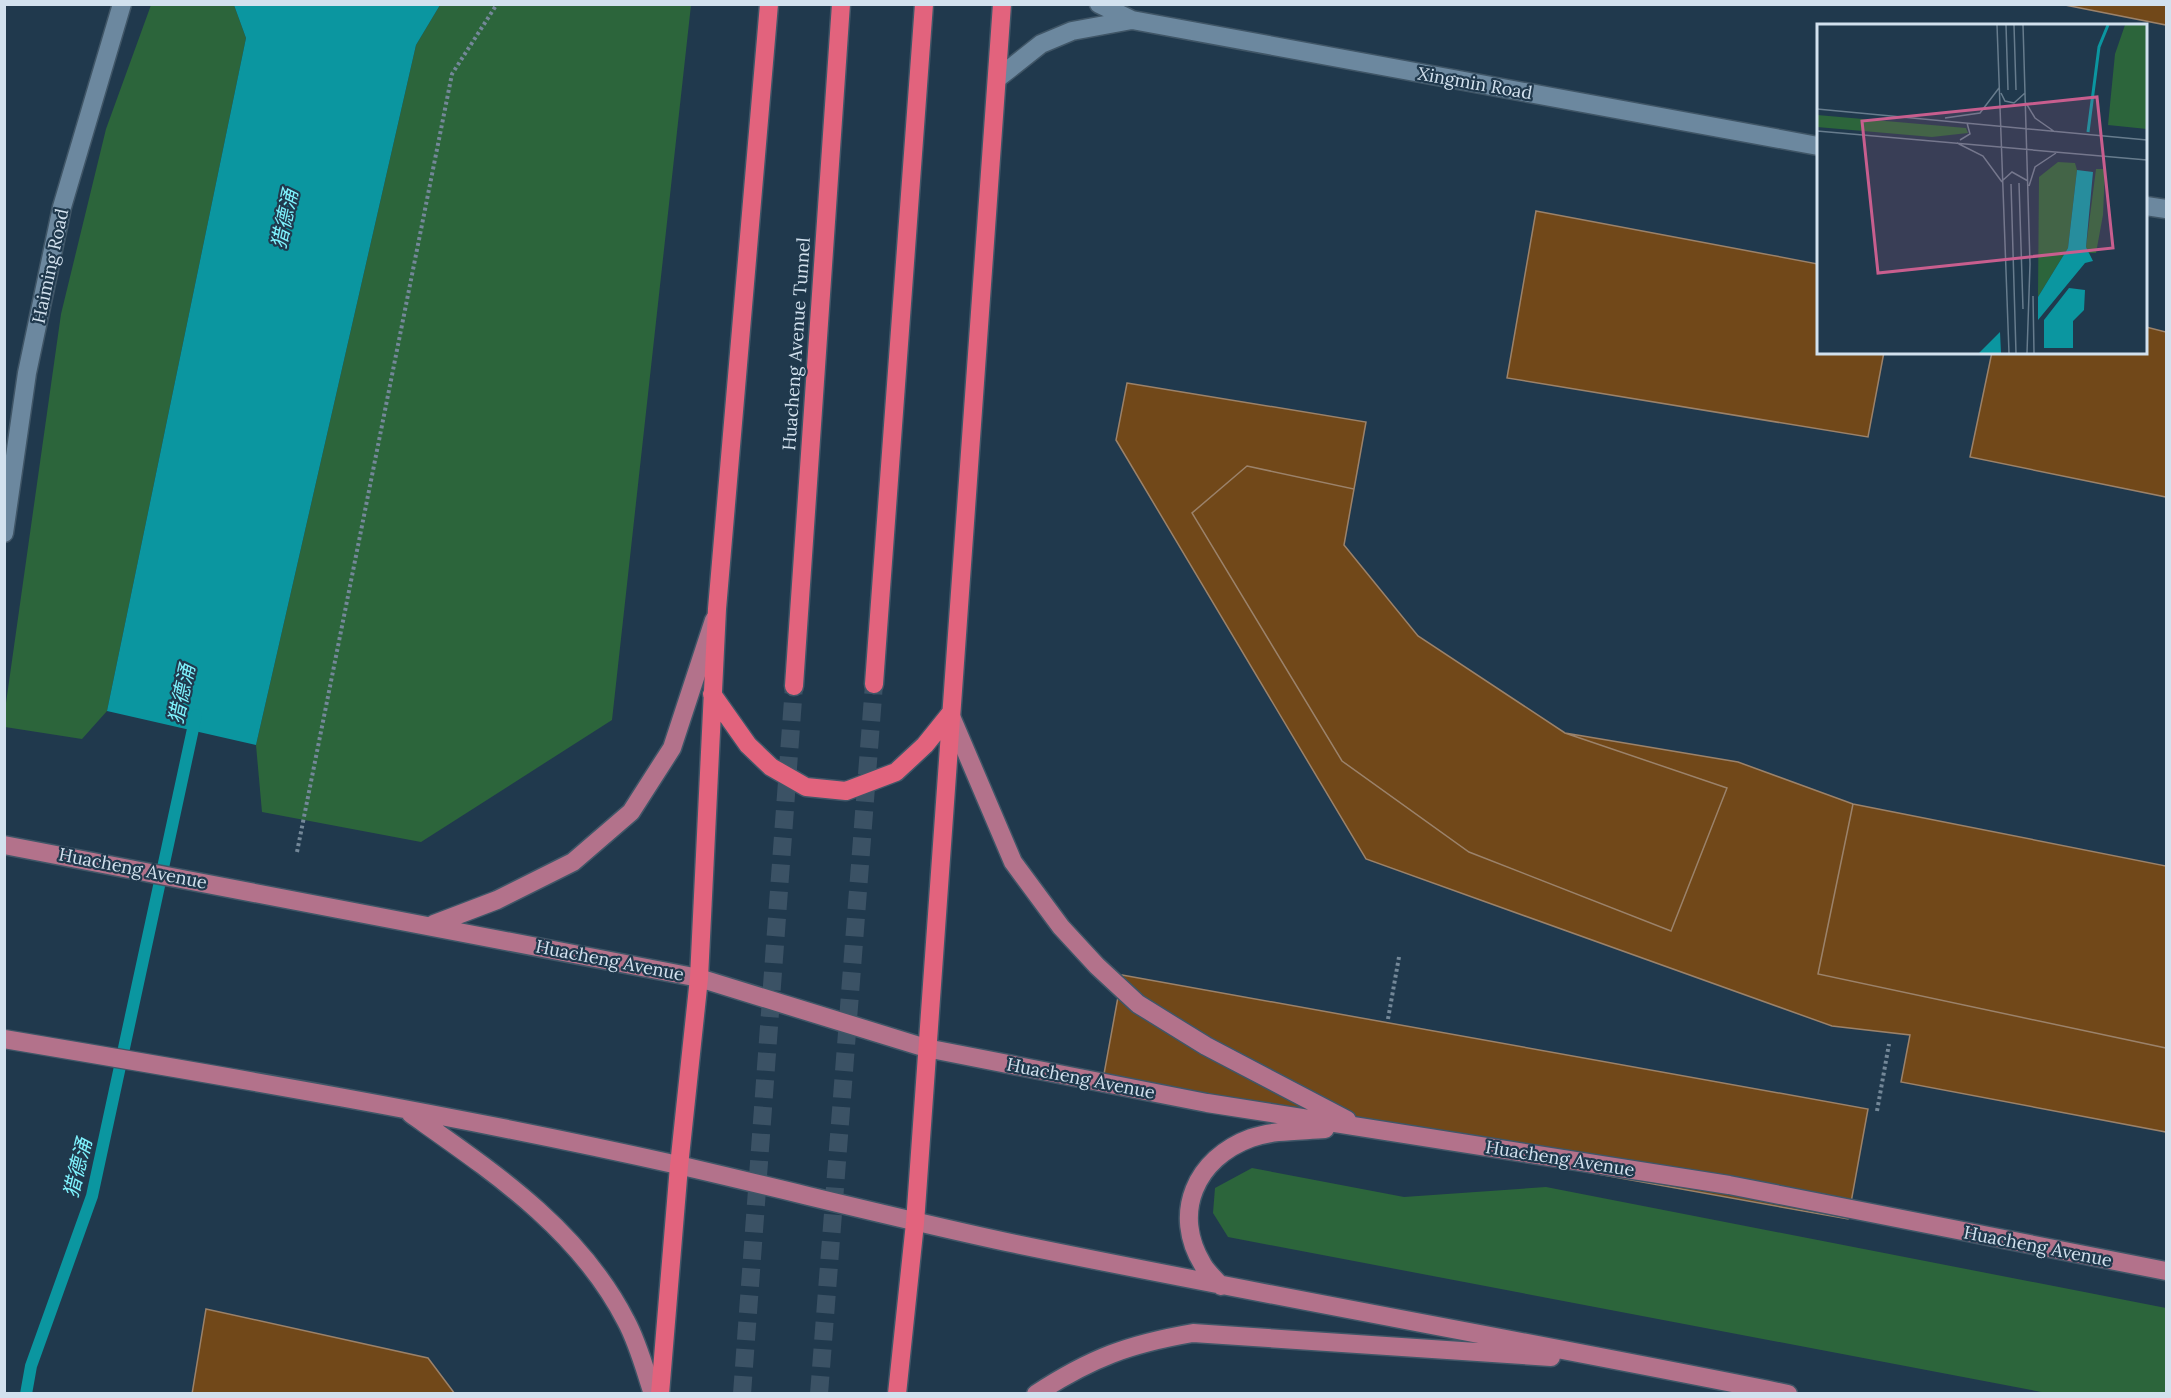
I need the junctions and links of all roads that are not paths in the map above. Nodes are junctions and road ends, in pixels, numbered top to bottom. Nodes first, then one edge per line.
1 (122, 4) edge
2 (769, 4) edge
3 (841, 4) edge
4 (924, 4) edge
5 (1002, 4) edge
6 (1099, 4) edge
7 (1132, 20) junction
8 (998, 78) junction
9 (1817, 146) edge
10 (2147, 206) edge
11 (2166, 210) edge
12 (4, 533) edge
13 (717, 609) junction
14 (874, 684) tunnel mouth
15 (794, 686) tunnel mouth
16 (712, 694) junction
17 (950, 714) junction
18 (4, 845) edge
19 (432, 925) junction
20 (699, 978) junction
21 (4, 1039) edge
22 (926, 1048) junction
23 (405, 1109) junction
24 (1360, 1126) junction
25 (679, 1166) junction
26 (915, 1223) junction
27 (2166, 1271) edge
28 (1221, 1286) junction
29 (1636, 1363) junction
30 (653, 1394) edge
31 (660, 1394) edge
32 (897, 1394) edge
33 (1036, 1394) edge
34 (1788, 1394) edge

1 - 12 street, Haiming Road
2 - 13 highway
3 - 15 highway, Huacheng Avenue Tunnel
4 - 14 highway
5 - 8 highway
6 - 7 street, Xingmin Road
7 - 8 street, Xingmin Road
7 - 9 street, Xingmin Road
8 - 17 highway
10 - 11 street
13 - 16 highway
13 - 19 main road
16 - 17 highway
16 - 20 highway
17 - 22 highway
17 - 24 main road
18 - 19 main road, Huacheng Avenue
19 - 20 main road, Huacheng Avenue
20 - 22 main road, Huacheng Avenue
20 - 25 highway
21 - 23 main road
22 - 24 main road, Huacheng Avenue
22 - 26 highway
23 - 25 main road
23 - 30 main road
24 - 27 main road, Huacheng Avenue
24 - 28 main road
25 - 26 main road
25 - 31 highway
26 - 28 main road
26 - 32 highway
28 - 29 main road
29 - 33 main road
29 - 34 main road

